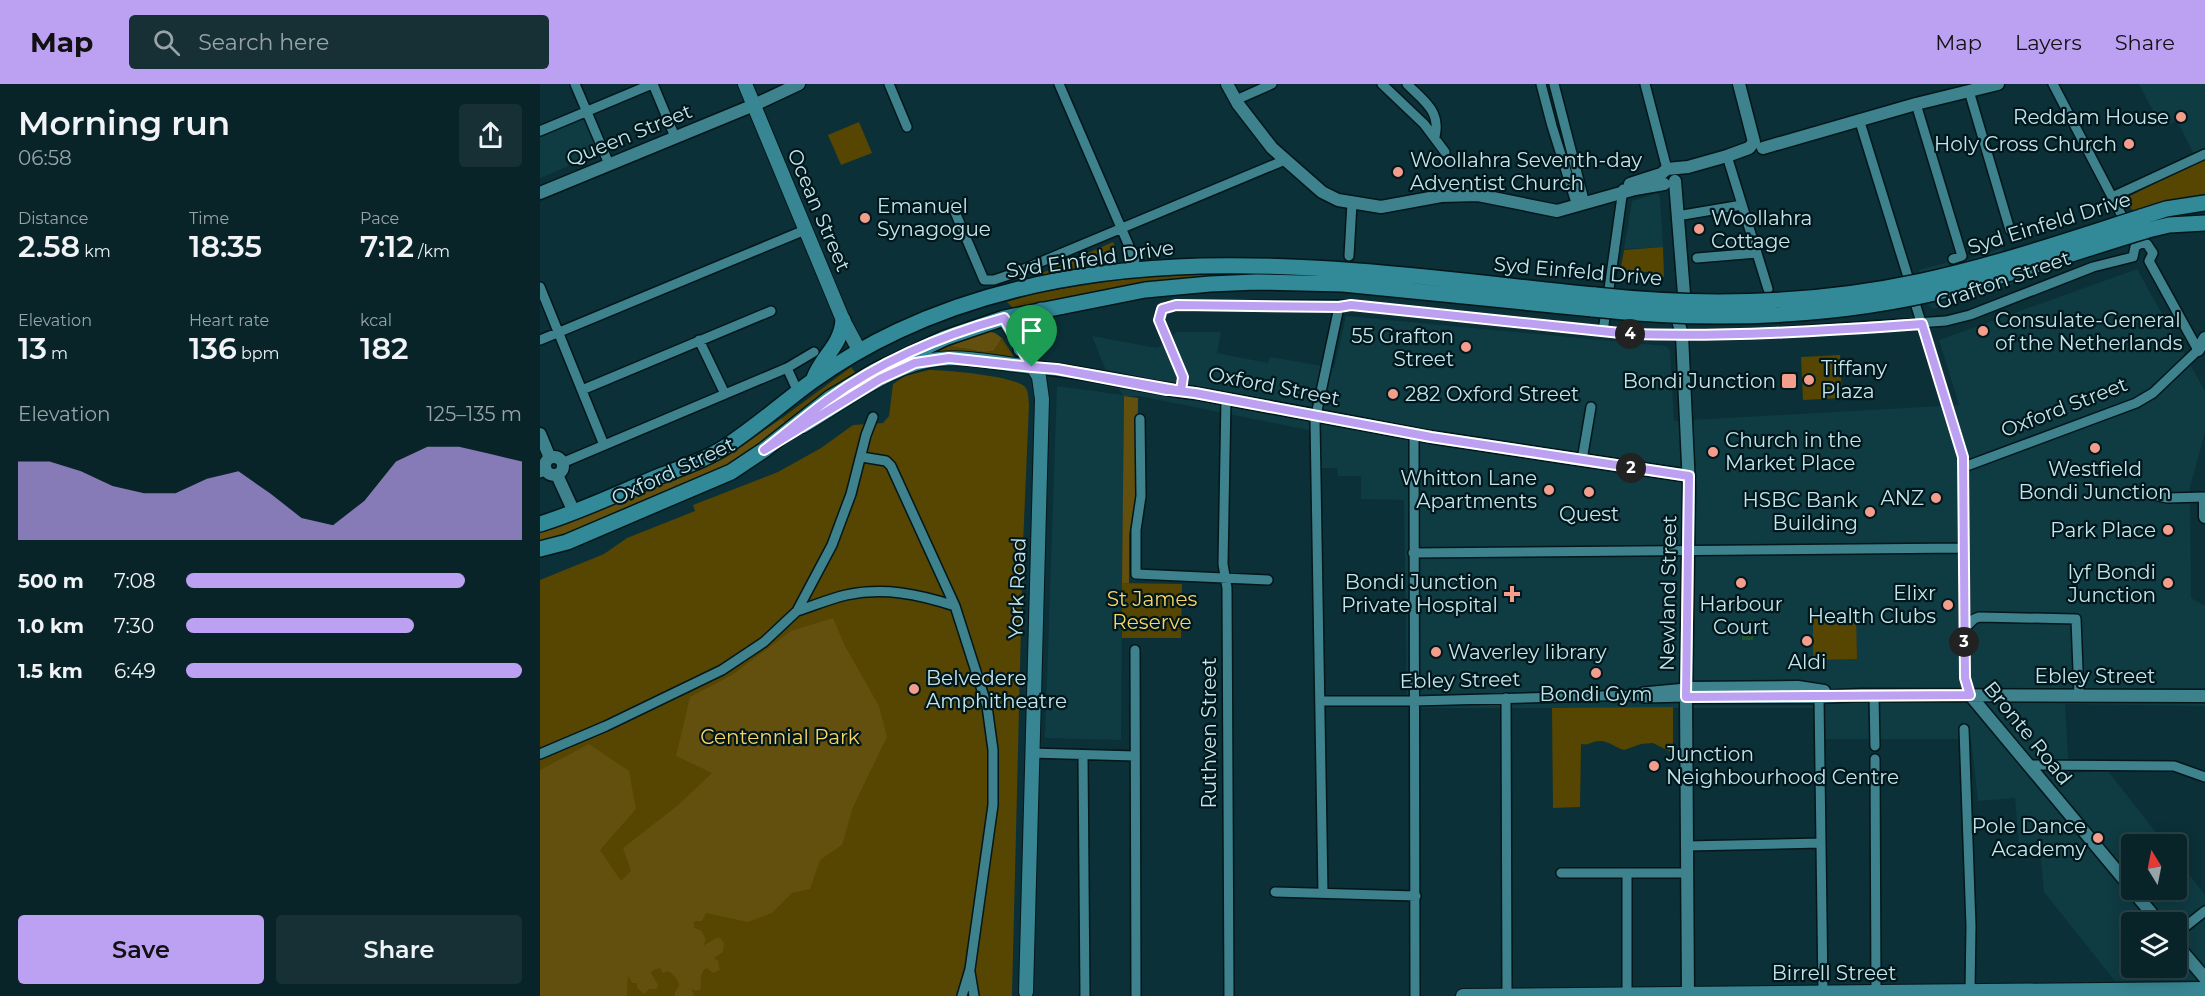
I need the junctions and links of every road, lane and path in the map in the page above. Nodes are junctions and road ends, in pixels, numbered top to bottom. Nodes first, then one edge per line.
1 (575, 84) edge
2 (652, 84) edge
3 (745, 84) edge
4 (799, 84) edge
5 (889, 84) edge
6 (1059, 84) edge
7 (1227, 84) edge
8 (1272, 84) edge
9 (1382, 84) edge
10 (1407, 84) edge
11 (1541, 84) edge
12 (1554, 84) edge
13 (1645, 84) edge
14 (1739, 84) edge
15 (1998, 84) edge
16 (2053, 84) edge
17 (1969, 91) junction
18 (1236, 100) junction
19 (1916, 104) junction
20 (754, 105) junction
21 (587, 113) junction
22 (1860, 119) junction
23 (907, 127) dead end
24 (540, 131) edge
25 (675, 137) junction
26 (1435, 137) junction
27 (1755, 148) junction
28 (1445, 152) dead end
29 (2205, 153) edge
30 (1728, 158) junction
31 (1285, 160) junction
32 (609, 165) junction
33 (1669, 177) junction
34 (1623, 190) junction
35 (540, 193) edge
36 (2112, 197) junction
37 (1352, 203) junction
38 (1580, 203) junction
39 (2205, 203) edge
40 (952, 204) dead end
41 (1742, 205) junction
42 (1677, 216) junction
43 (2122, 216) dead end
44 (2205, 222) edge
45 (2145, 224) junction
46 (1123, 228) junction
47 (805, 230) junction
48 (2010, 230) dead end
49 (1757, 253) junction
50 (1349, 256) dead end
51 (2133, 257) junction
52 (1696, 258) dead end
53 (1953, 259) dead end
54 (1135, 260) dead end
55 (2149, 261) junction
56 (1908, 277) dead end
57 (540, 286) edge
58 (1767, 289) dead end
59 (1601, 303) junction
60 (1916, 306) dead end
61 (1339, 307) junction
62 (1041, 310) junction
63 (771, 311) dead end
64 (942, 312) junction
65 (1004, 318) junction
66 (843, 320) junction
67 (1922, 324) junction
68 (1682, 328) junction
69 (1603, 331) junction
70 (559, 332) junction
71 (2205, 338) edge
72 (540, 340) edge
73 (699, 340) junction
74 (923, 346) junction
75 (1021, 349) junction
76 (859, 350) junction
77 (2203, 351) edge
78 (814, 352) dead end
79 (1032, 367) junction
80 (787, 368) junction
81 (813, 381) junction
82 (582, 390) junction
83 (1181, 391) junction
84 (798, 392) junction
85 (725, 394) junction
86 (1226, 399) junction
87 (1591, 407) dead end
88 (1316, 416) junction
89 (873, 417) dead end
90 (1140, 419) dead end
91 (1414, 433) junction
92 (540, 434) edge
93 (604, 445) junction
94 (764, 450) junction
95 (861, 457) junction
96 (1582, 460) junction
97 (1964, 467) junction
98 (551, 470) edge
99 (1689, 476) junction
100 (2158, 496) dead end
101 (2205, 499) edge
102 (574, 512) junction
103 (2205, 517) edge
104 (540, 524) edge
105 (1962, 548) junction
106 (540, 549) edge
107 (1689, 551) junction
108 (1413, 553) junction
109 (1225, 578) junction
110 (1268, 580) dead end
111 (955, 606) junction
112 (797, 611) junction
113 (1964, 629) junction
114 (1135, 650) dead end
115 (1686, 693) junction
116 (1874, 694) junction
117 (1840, 695) junction
118 (1970, 695) junction
119 (2079, 696) junction
120 (2205, 696) edge
121 (1819, 697) junction
122 (1506, 698) junction
123 (1320, 701) junction
124 (1414, 701) junction
125 (1964, 729) dead end
126 (1875, 746) dead end
127 (1031, 753) junction
128 (540, 754) edge
129 (1083, 756) junction
130 (1136, 756) junction
131 (1875, 759) dead end
132 (2029, 765) junction
133 (2205, 777) edge
134 (1821, 843) junction
135 (1687, 846) junction
136 (1562, 873) dead end
137 (1687, 873) junction
138 (1627, 874) junction
139 (2121, 876) edge
140 (1275, 892) dead end
141 (1323, 893) junction
142 (1416, 896) junction
143 (2141, 900) edge
144 (2205, 911) edge
145 (2151, 912) edge
146 (2187, 925) edge
147 (2187, 957) edge
148 (970, 969) junction
149 (2205, 978) edge
150 (2205, 990) edge
151 (1970, 991) junction
152 (1823, 992) junction
153 (1876, 992) junction
154 (1627, 993) junction
155 (2030, 993) edge
156 (2100, 993) edge
157 (2162, 993) edge
158 (1688, 994) edge
159 (1800, 994) edge
160 (1918, 994) edge
161 (1027, 995) edge
162 (1507, 995) edge
163 (1552, 995) edge
164 (962, 996) edge
165 (974, 996) edge
166 (1084, 996) edge
167 (1136, 996) edge
168 (1228, 996) edge
169 (1415, 996) edge
170 (1463, 996) edge

1 - 21 street
2 - 21 street
2 - 25 street
3 - 20 main road, Ocean Street
4 - 20 street, Queen Street
5 - 23 street
6 - 46 street
7 - 18 street
8 - 18 street
9 - 26 street
10 - 26 street
11 - 38 street
12 - 38 street
13 - 33 street
14 - 27 street
15 - 17 street
16 - 36 street
17 - 19 street
17 - 48 street
18 - 31 street
19 - 22 street
19 - 53 street
20 - 25 street, Queen Street
20 - 47 main road, Ocean Street
21 - 24 street
21 - 32 street
22 - 27 street
22 - 56 street
25 - 32 street, Queen Street
26 - 28 street
27 - 30 street
29 - 36 street
30 - 33 street
30 - 41 street
31 - 37 street
31 - 46 street
32 - 35 street, Queen Street
33 - 34 street
33 - 42 street
33 - 42 street
34 - 38 street
34 - 59 street
36 - 43 street
37 - 38 street
37 - 50 street
39 - 45 main road, Syd Einfeld Drive
40 - 46 street
41 - 42 street
41 - 49 street
44 - 45 main road, Syd Einfeld Drive
45 - 59 main road, Syd Einfeld Drive, bridge
46 - 54 street
47 - 66 main road, Ocean Street
47 - 70 street
49 - 52 street
49 - 58 street
51 - 55 street
51 - 55 street
51 - 67 street, Grafton Street
55 - 77 street
57 - 70 street
59 - 62 main road, Syd Einfeld Drive
59 - 64 main road, Syd Einfeld Drive
59 - 69 street
60 - 67 street, Bronte Road
61 - 69 street, Grafton Street
61 - 83 street, Grafton Street
61 - 88 street
62 - 65 main road, Syd Einfeld Drive
62 - 75 main road
63 - 73 street
64 - 65 main road
64 - 76 main road, Oxford Street
65 - 74 main road, Oxford Street
65 - 75 main road
66 - 76 main road, Ocean Street
66 - 81 main road
67 - 68 street, Grafton Street
67 - 97 street, Bronte Road
68 - 69 street, Grafton Street
68 - 99 street, Newland Street
70 - 72 street
70 - 82 street
71 - 77 street, Oxford Street
73 - 82 street
73 - 85 street
74 - 76 main road
74 - 94 main road, Oxford Street
75 - 79 main road
76 - 81 main road, Oxford Street
77 - 97 street, Oxford Street
78 - 80 street
79 - 83 street, Oxford Street
79 - 94 main road
79 - 127 main road, York Road
80 - 84 street
80 - 85 street
81 - 84 main road, Oxford Street
82 - 93 street
83 - 86 street, Oxford Street
84 - 102 main road, Oxford Street
85 - 93 street
86 - 88 street, Oxford Street
86 - 109 street, Ruthven Street
87 - 96 street
88 - 91 street, Oxford Street
88 - 123 street
89 - 95 street
90 - 109 street
91 - 96 street, Oxford Street
91 - 108 street
92 - 98 street
93 - 98 street
94 - 106 main road, Oxford Street
95 - 111 street
95 - 112 street
96 - 99 street, Oxford Street
97 - 105 street, Bronte Road
98 - 102 street
99 - 107 street, Newland Street
100 - 101 street
101 - 103 street
102 - 104 main road, Oxford Street
105 - 107 street
105 - 113 street, Bronte Road
107 - 108 street
107 - 115 street, Newland Street
108 - 124 street
109 - 110 street
109 - 168 street, Ruthven Street
111 - 112 street
111 - 148 street
112 - 128 street
113 - 118 street, Bronte Road
113 - 119 street
114 - 130 street
115 - 117 street, Ebley Street
115 - 121 street, Ebley Street
115 - 122 street, Ebley Street
115 - 135 street, Newland Street
116 - 117 street, Ebley Street
116 - 118 street, Ebley Street
116 - 126 street
117 - 121 street, Ebley Street
118 - 119 street, Ebley Street
118 - 132 street, Bronte Road
119 - 120 street, Ebley Street
121 - 134 street
122 - 124 street, Ebley Street
122 - 162 street
123 - 124 street, Ebley Street
123 - 141 street
124 - 142 street
125 - 151 street
127 - 129 street
127 - 161 main road, York Road
129 - 130 street
129 - 166 street
130 - 167 street
131 - 153 street
132 - 133 street
132 - 139 street, Bronte Road
134 - 135 street
134 - 152 street
135 - 137 street, Newland Street
136 - 138 street
137 - 138 street
137 - 158 street, Newland Street
138 - 154 street
140 - 141 street
141 - 142 street
142 - 169 street
143 - 145 street, Bronte Road
144 - 146 street
147 - 149 street
148 - 164 street
148 - 165 street
150 - 157 main road, Birrell Street
151 - 155 main road, Birrell Street
151 - 160 main road, Birrell Street
152 - 153 main road, Birrell Street
152 - 159 main road, Birrell Street
153 - 160 main road, Birrell Street
154 - 158 main road, Birrell Street
154 - 163 main road, Birrell Street
155 - 156 main road, Birrell Street
156 - 157 main road, Birrell Street
158 - 159 main road, Birrell Street
162 - 163 main road, Birrell Street
162 - 170 main road, Birrell Street

